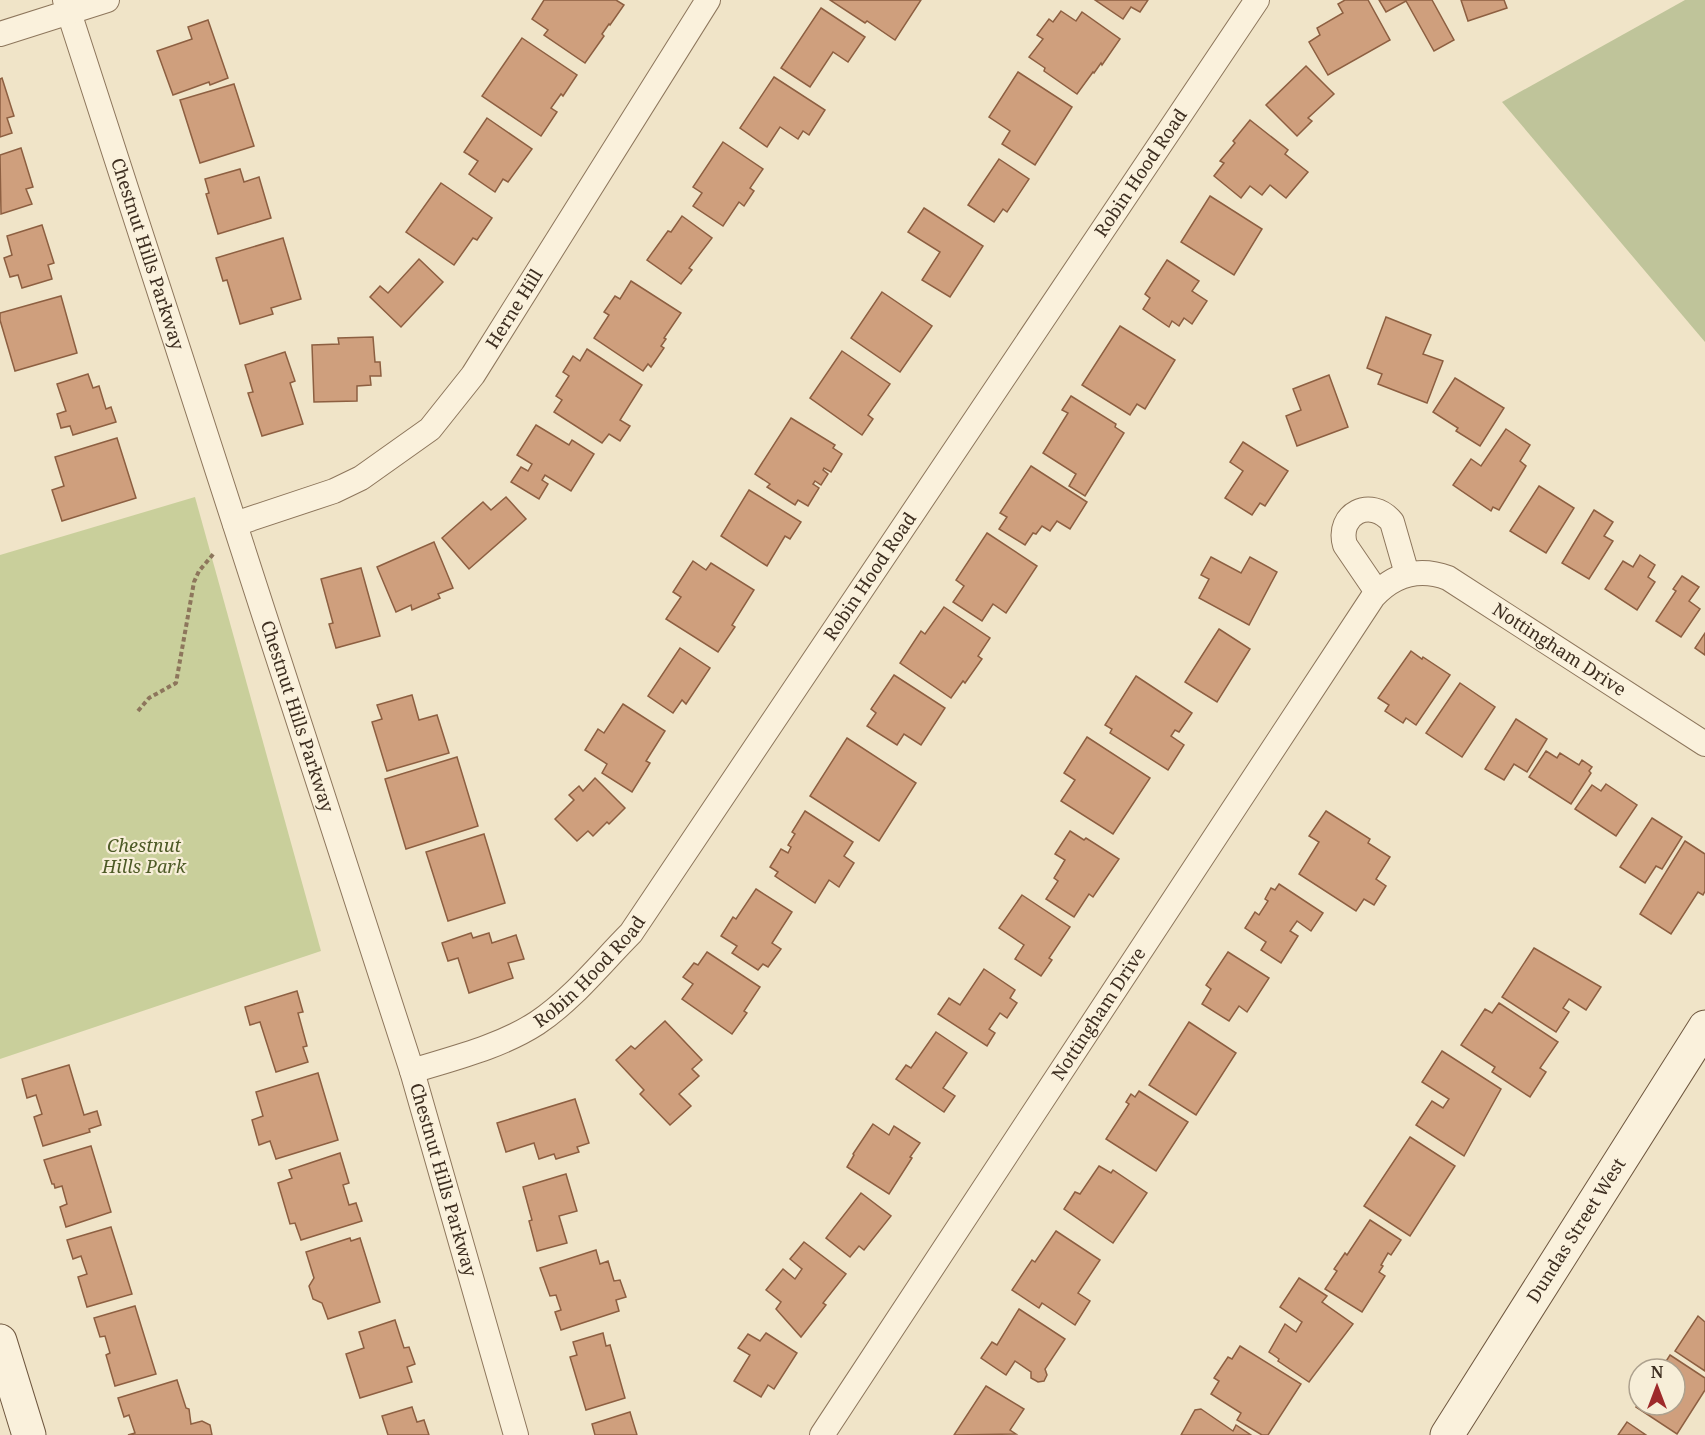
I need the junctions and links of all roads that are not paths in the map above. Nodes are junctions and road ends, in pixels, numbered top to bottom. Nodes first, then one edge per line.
1 (107, 0) edge
2 (708, 0) edge
3 (1257, 0) edge
4 (68, 6) edge
5 (0, 34) edge
6 (235, 524) junction
7 (1407, 574) junction
8 (1377, 592) junction
9 (1705, 744) edge
10 (1705, 1027) edge
11 (412, 1071) junction
12 (0, 1341) edge
13 (29, 1435) edge
14 (516, 1435) edge
15 (822, 1435) edge
16 (1448, 1435) edge

1 - 4 street
2 - 6 street, Herne Hill
3 - 11 street, Robin Hood Road
4 - 5 street
4 - 6 street, Chestnut Hills Parkway
6 - 11 street, Chestnut Hills Parkway
7 - 8 street, Nottingham Drive
7 - 8 street
7 - 9 street, Nottingham Drive
8 - 15 street, Nottingham Drive
10 - 16 main road, Dundas Street West
11 - 14 street, Chestnut Hills Parkway
12 - 13 main road

